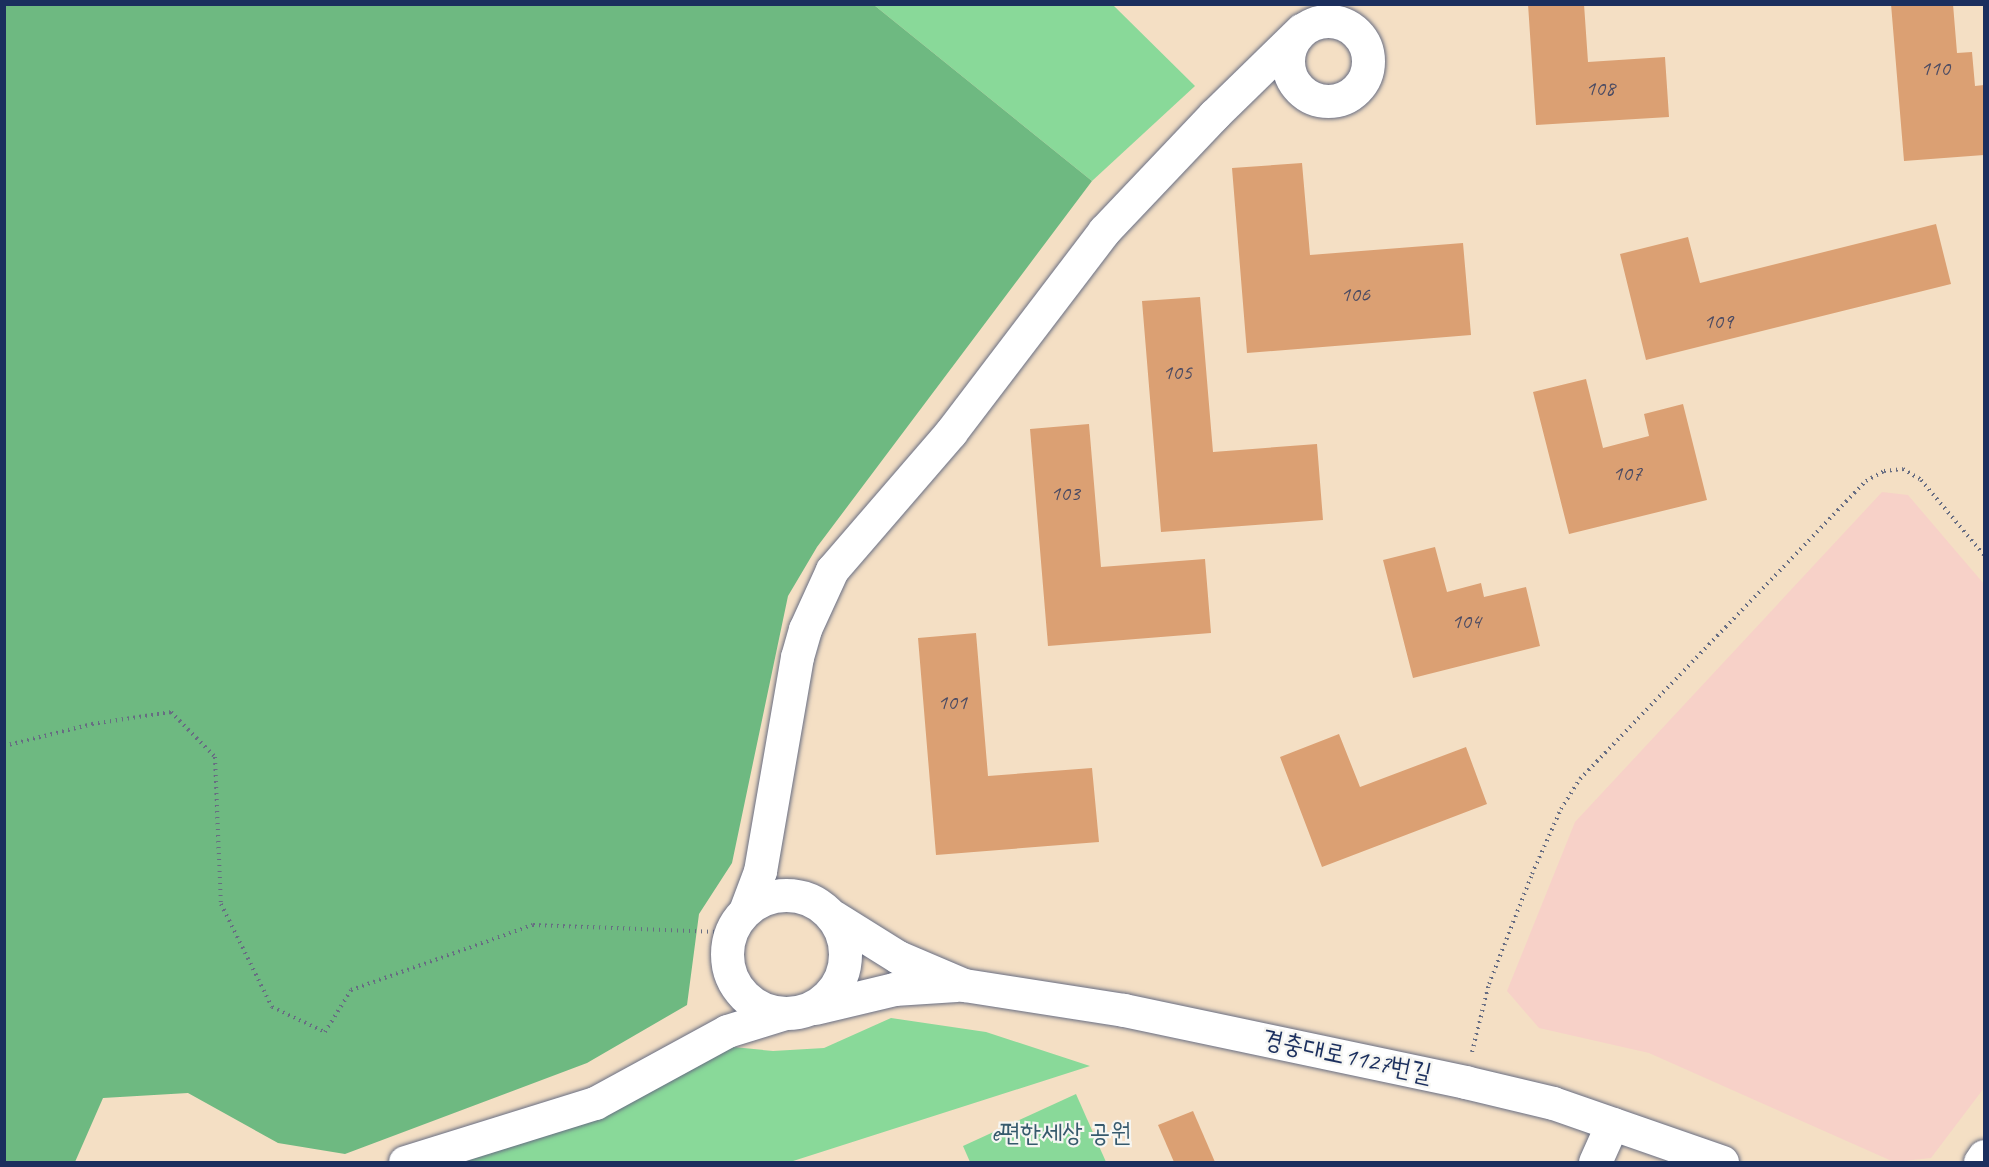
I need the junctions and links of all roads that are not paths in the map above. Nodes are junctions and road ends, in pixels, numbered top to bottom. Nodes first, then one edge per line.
1 (1301, 30) junction
2 (1309, 96) junction
3 (1214, 115) junction
4 (773, 807) junction
5 (826, 910) junction
6 (745, 911) junction
7 (728, 966) junction
8 (964, 985) junction
9 (794, 1012) junction
10 (684, 1053) junction
11 (1612, 1124) junction
12 (1984, 1156) edge
13 (1708, 1160) edge
14 (405, 1162) edge
15 (1595, 1162) edge
16 (1980, 1162) edge

1 - 2 street
1 - 2 street
1 - 3 street
2 - 3 street
3 - 4 street
4 - 5 street
4 - 6 street
5 - 6 street
5 - 8 street
5 - 9 street
6 - 7 street
7 - 9 street
7 - 10 street
8 - 9 street
8 - 11 street, 경충대로1127번길
9 - 10 street
10 - 14 street
11 - 13 street, 경충대로1127번길
11 - 15 street
12 - 16 street

